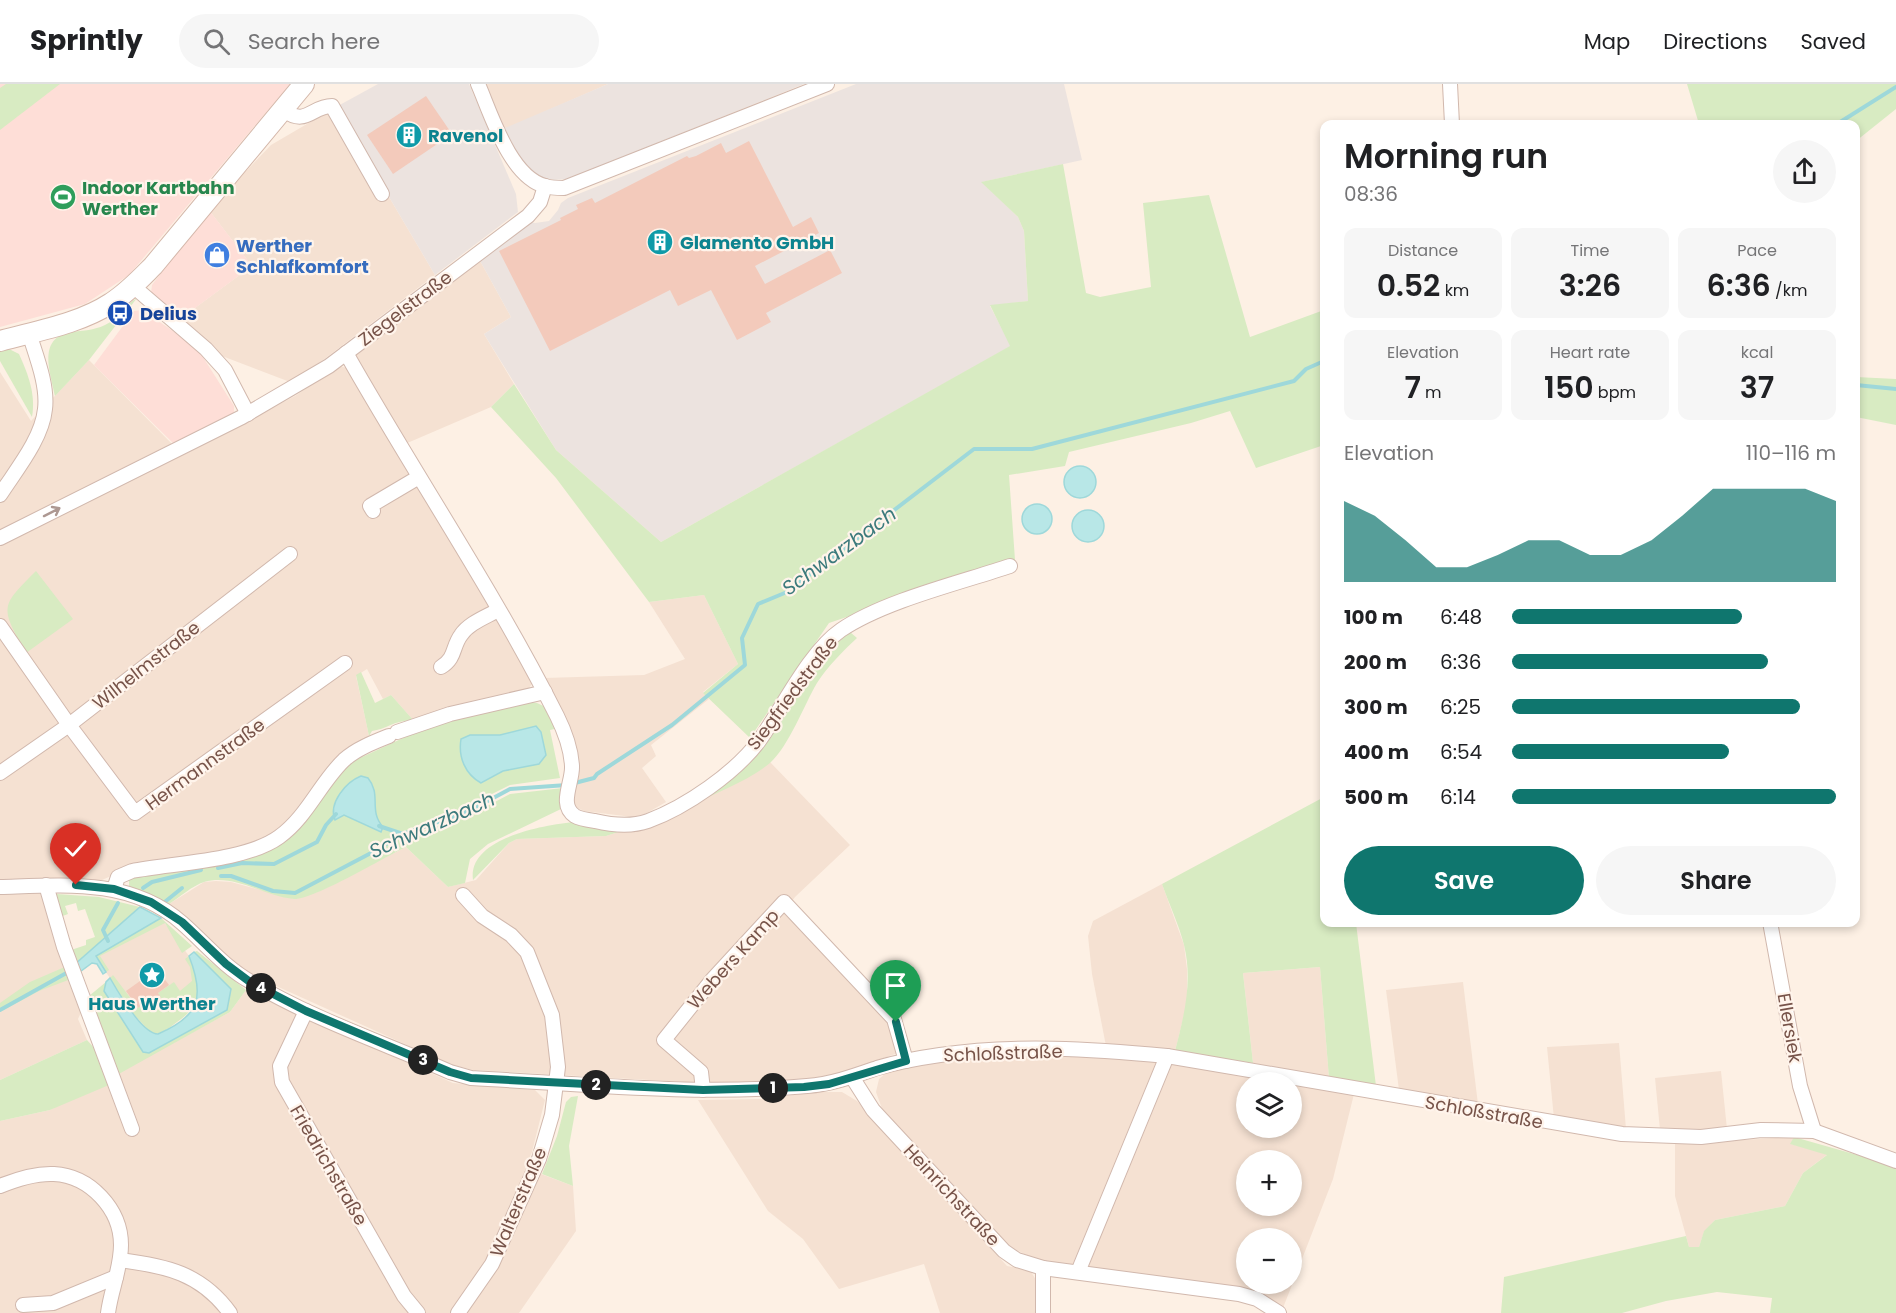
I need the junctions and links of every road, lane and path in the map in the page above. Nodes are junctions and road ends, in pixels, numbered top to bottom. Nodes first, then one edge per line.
1 (304, 84) edge
2 (478, 84) edge
3 (826, 84) edge
4 (1450, 84) edge
5 (283, 110) junction
6 (1452, 120) edge
7 (545, 186) junction
8 (382, 194) dead end
9 (133, 286) junction
10 (29, 333) junction
11 (0, 341) edge
12 (346, 352) junction
13 (248, 414) junction
14 (419, 477) junction
15 (0, 495) edge
16 (373, 511) dead end
17 (0, 538) edge
18 (290, 554) dead end
19 (1010, 566) dead end
20 (498, 610) junction
21 (0, 626) edge
22 (345, 663) dead end
23 (441, 667) dead end
24 (545, 692) junction
25 (69, 725) junction
26 (0, 773) edge
27 (46, 885) junction
28 (0, 887) edge
29 (114, 889) junction
30 (463, 895) dead end
31 (1771, 927) edge
32 (306, 1011) junction
33 (1167, 1056) junction
34 (906, 1061) junction
35 (852, 1077) junction
36 (557, 1083) junction
37 (703, 1090) junction
38 (132, 1129) dead end
39 (1814, 1131) junction
40 (1896, 1161) edge
41 (0, 1186) edge
42 (120, 1260) junction
43 (1043, 1268) junction
44 (1078, 1272) junction
45 (116, 1277) junction
46 (23, 1305) dead end
47 (108, 1313) edge
48 (230, 1313) edge
49 (418, 1313) edge
50 (458, 1313) edge
51 (1043, 1313) edge
52 (1280, 1313) edge

1 - 5 main road
2 - 7 street
3 - 7 street
4 - 6 street
5 - 8 street
5 - 9 main road
7 - 12 street, Ziegelstraße
9 - 10 main road
9 - 13 street
10 - 11 main road
10 - 15 street
12 - 13 street, Ziegelstraße
12 - 14 street, Siegfriedstraße
17 -> 13 street, Ziegelstraße
14 - 16 street
14 - 20 street, Siegfriedstraße
18 - 25 street, Wilhelmstraße
19 - 24 street, Siegfriedstraße
20 - 23 street
20 - 24 street, Siegfriedstraße
21 - 25 street, Hermannstraße
22 - 25 street, Hermannstraße
24 - 29 street
25 - 26 street, Wilhelmstraße
27 - 28 street, Schloßstraße
27 - 29 street, Schloßstraße
27 - 38 street
29 - 32 street, Schloßstraße
30 - 36 street, Walterstraße
31 - 39 street, Ellersiek
32 - 36 street, Schloßstraße
32 - 49 street, Friedrichstraße
33 - 34 street, Schloßstraße
33 - 39 street, Schloßstraße
33 - 44 street
34 - 35 street, Schloßstraße
34 - 37 street, Webers Kamp
35 - 37 street, Schloßstraße
35 - 43 street, Heinrichstraße
36 - 37 street, Schloßstraße
36 - 50 street, Walterstraße
39 - 40 street, Schloßstraße
41 - 42 street
42 - 45 street
42 - 48 street
43 - 44 street, Heinrichstraße
43 - 51 street
44 - 52 street, Heinrichstraße
45 - 46 street
45 - 47 street

